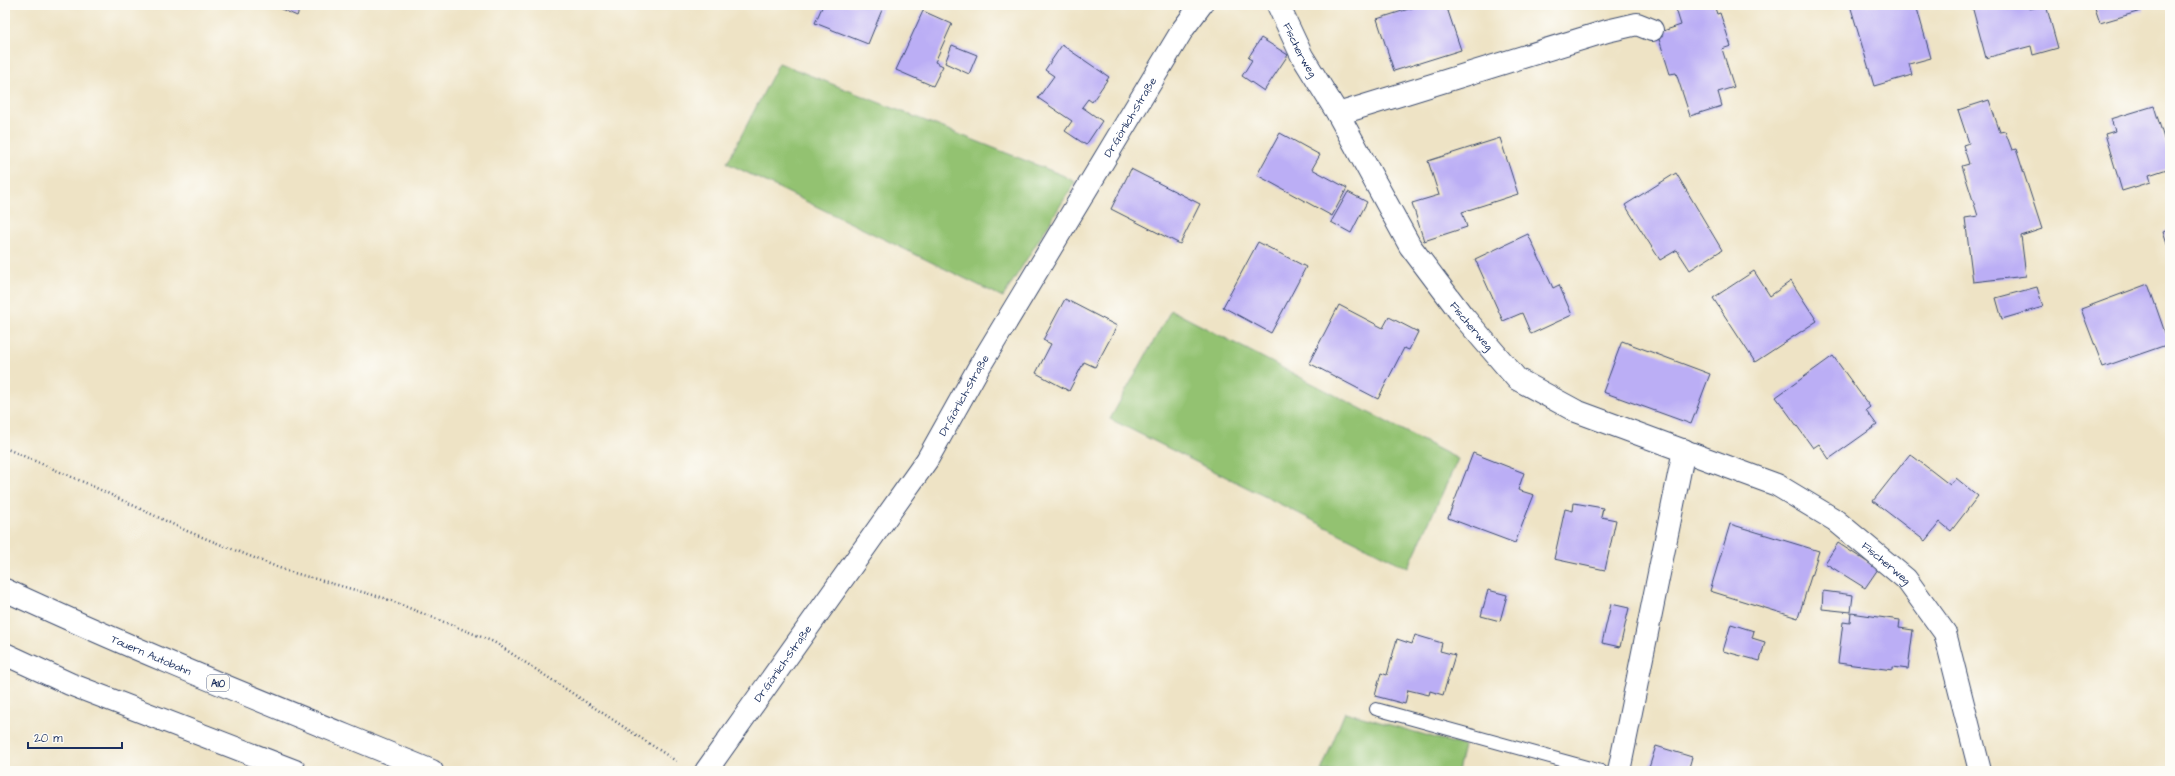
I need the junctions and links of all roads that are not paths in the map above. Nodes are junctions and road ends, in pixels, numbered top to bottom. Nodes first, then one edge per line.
1 (1202, 5) edge
2 (1278, 5) edge
3 (1652, 30) dead end
4 (1338, 114) junction
5 (1684, 450) junction
6 (5, 590) edge
7 (5, 654) edge
8 (1376, 709) dead end
9 (695, 769) edge
10 (295, 771) edge
11 (432, 771) edge
12 (1601, 771) edge
13 (1619, 771) edge
14 (1980, 771) edge

1 - 9 main road, Dr.Görlich-Straße
2 - 4 main road, Fischerweg
3 - 4 main road
4 - 5 main road, Fischerweg
5 - 13 main road
5 - 14 main road, Fischerweg
6 - 11 main road, Tauern Autobahn / A10
7 - 10 main road
8 - 12 lane

